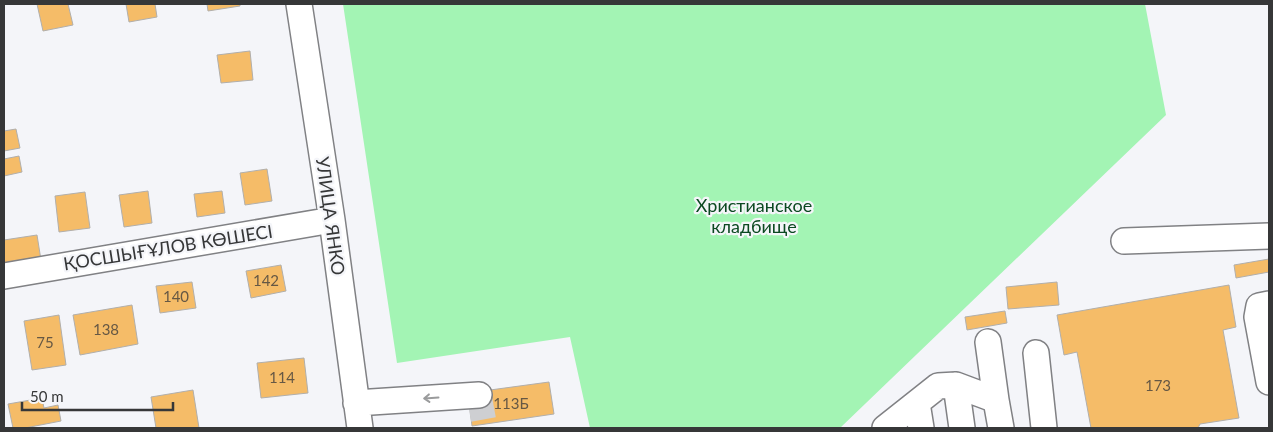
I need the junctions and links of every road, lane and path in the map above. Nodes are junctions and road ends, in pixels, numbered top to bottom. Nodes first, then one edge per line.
1 (298, 4) edge
2 (332, 220) junction
3 (1269, 236) edge
4 (1124, 241) dead end
5 (4, 276) edge
6 (1269, 304) edge
7 (988, 342) dead end
8 (1036, 353) dead end
9 (1269, 382) edge
10 (956, 385) junction
11 (479, 395) dead end
12 (996, 400) junction
13 (356, 402) junction
14 (917, 403) junction
15 (360, 428) edge
16 (885, 428) edge
17 (921, 428) edge
18 (962, 428) edge
19 (1001, 428) edge
20 (1044, 428) edge

1 - 2 street, УЛИЦА ЯНКО
2 - 5 street, ҚОСШЫҒҰЛОВ КӨШЕСІ
2 - 13 street, УЛИЦА ЯНКО
3 - 4 street
6 - 9 street
7 - 12 street
8 - 20 street
10 - 12 street
10 - 14 street
10 - 18 street
11 -> 13 street
12 - 19 street
13 - 15 street, УЛИЦА ЯНКО
14 - 16 street
14 - 17 street

